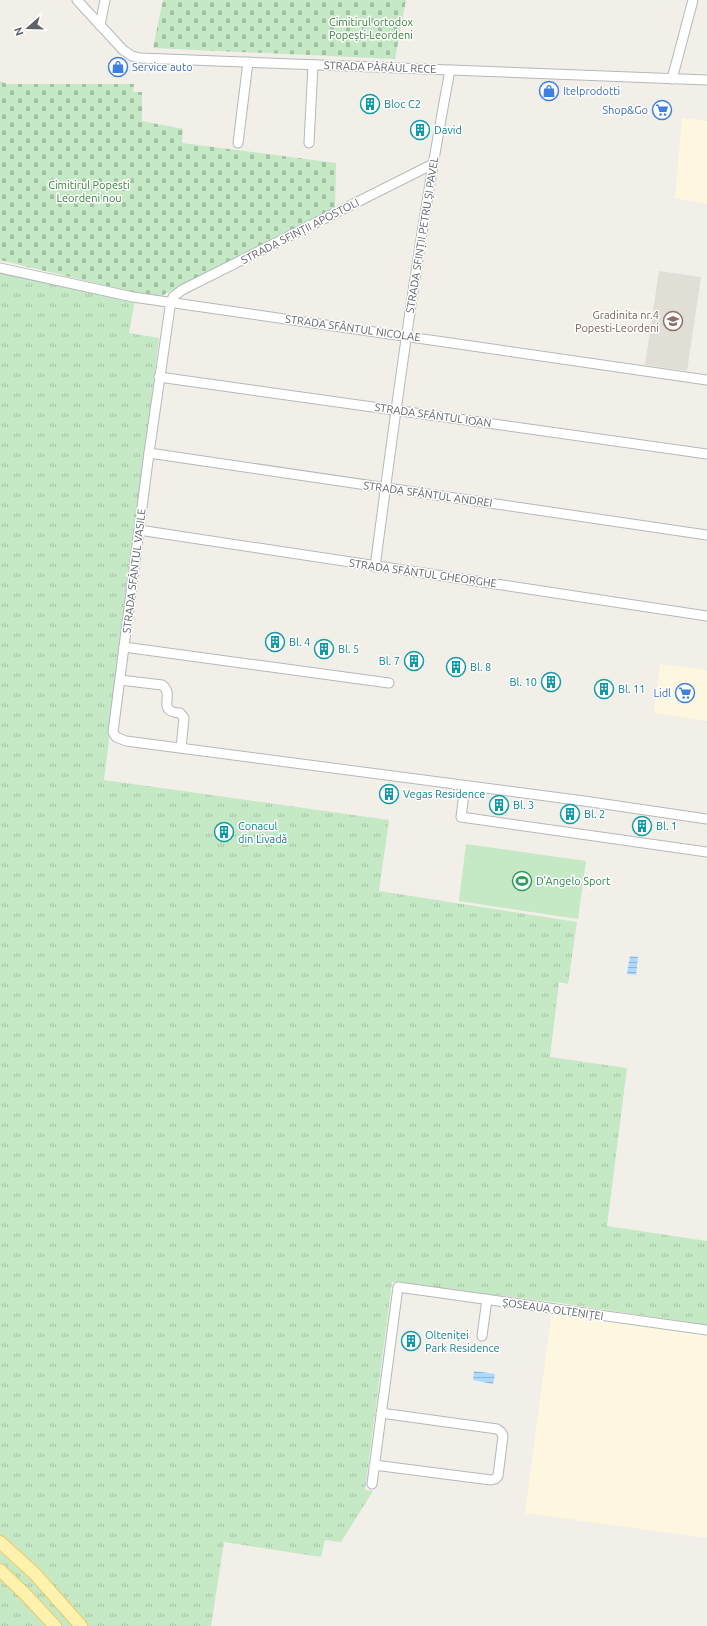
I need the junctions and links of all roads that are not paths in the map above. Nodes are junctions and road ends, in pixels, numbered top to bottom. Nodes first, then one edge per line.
1 (77, 0) edge
2 (105, 0) edge
3 (693, 0) edge
4 (100, 25) junction
5 (248, 62) junction
6 (313, 65) junction
7 (450, 70) junction
8 (672, 79) junction
9 (707, 80) edge
10 (238, 143) dead end
11 (309, 143) dead end
12 (433, 164) junction
13 (0, 268) edge
14 (171, 302) junction
15 (406, 336) junction
16 (159, 377) junction
17 (707, 380) edge
18 (396, 409) junction
19 (148, 453) junction
20 (707, 454) edge
21 (386, 488) junction
22 (139, 530) junction
23 (707, 535) edge
24 (375, 567) junction
25 (707, 616) edge
26 (124, 647) junction
27 (120, 680) junction
28 (390, 683) dead end
29 (181, 748) junction
30 (465, 786) junction
31 (707, 820) edge
32 (707, 852) edge
33 (487, 1299) junction
34 (707, 1330) edge
35 (482, 1336) dead end
36 (381, 1413) junction
37 (374, 1465) junction
38 (372, 1484) dead end
39 (0, 1542) edge
40 (0, 1570) edge
41 (55, 1626) edge
42 (81, 1626) edge

1 - 4 street, STRADA PÂRÂUL RECE
2 - 4 street
3 - 8 street
4 - 5 street, STRADA PÂRÂUL RECE
5 - 6 street, STRADA PÂRÂUL RECE
5 - 10 street
6 - 7 street, STRADA PÂRÂUL RECE
6 - 11 street
7 - 8 street, STRADA PÂRÂUL RECE
7 - 12 street, STRADA SFINȚII PETRU ȘI PAVEL
8 - 9 street, STRADA PÂRÂUL RECE
12 - 14 street, STRADA SFINȚII APOSTOLI
12 - 15 street, STRADA SFINȚII PETRU ȘI PAVEL
13 - 14 street, STRADA SFÂNTUL NICOLAE
14 - 15 street, STRADA SFÂNTUL NICOLAE
14 - 16 street, STRADA SFÂNTUL VASILE
15 - 17 street, STRADA SFÂNTUL NICOLAE
15 - 18 street, STRADA SFINȚII PETRU ȘI PAVEL
16 - 18 street, STRADA SFÂNTUL IOAN
16 - 19 street, STRADA SFÂNTUL VASILE
18 - 20 street, STRADA SFÂNTUL IOAN
18 - 21 street, STRADA SFINȚII PETRU ȘI PAVEL
19 - 21 street, STRADA SFÂNTUL ANDREI
19 - 22 street, STRADA SFÂNTUL VASILE
21 - 23 street, STRADA SFÂNTUL ANDREI
21 - 24 street, STRADA SFINȚII PETRU ȘI PAVEL
22 - 24 street, STRADA SFÂNTUL GHEORGHE
22 - 26 street, STRADA SFÂNTUL VASILE
24 - 25 street, STRADA SFÂNTUL GHEORGHE
26 - 27 street
26 - 28 street, STRADA SFÂNTUL VASILE
27 - 29 street
27 - 29 street
29 - 30 street
30 - 31 street
30 - 32 street
33 - 34 street, ȘOSEAUA OLTENIȚEI
33 - 35 street
33 - 36 street, ȘOSEAUA OLTENIȚEI
36 - 37 street
36 - 37 street
37 - 38 street
39 - 42 main road
40 - 41 main road

